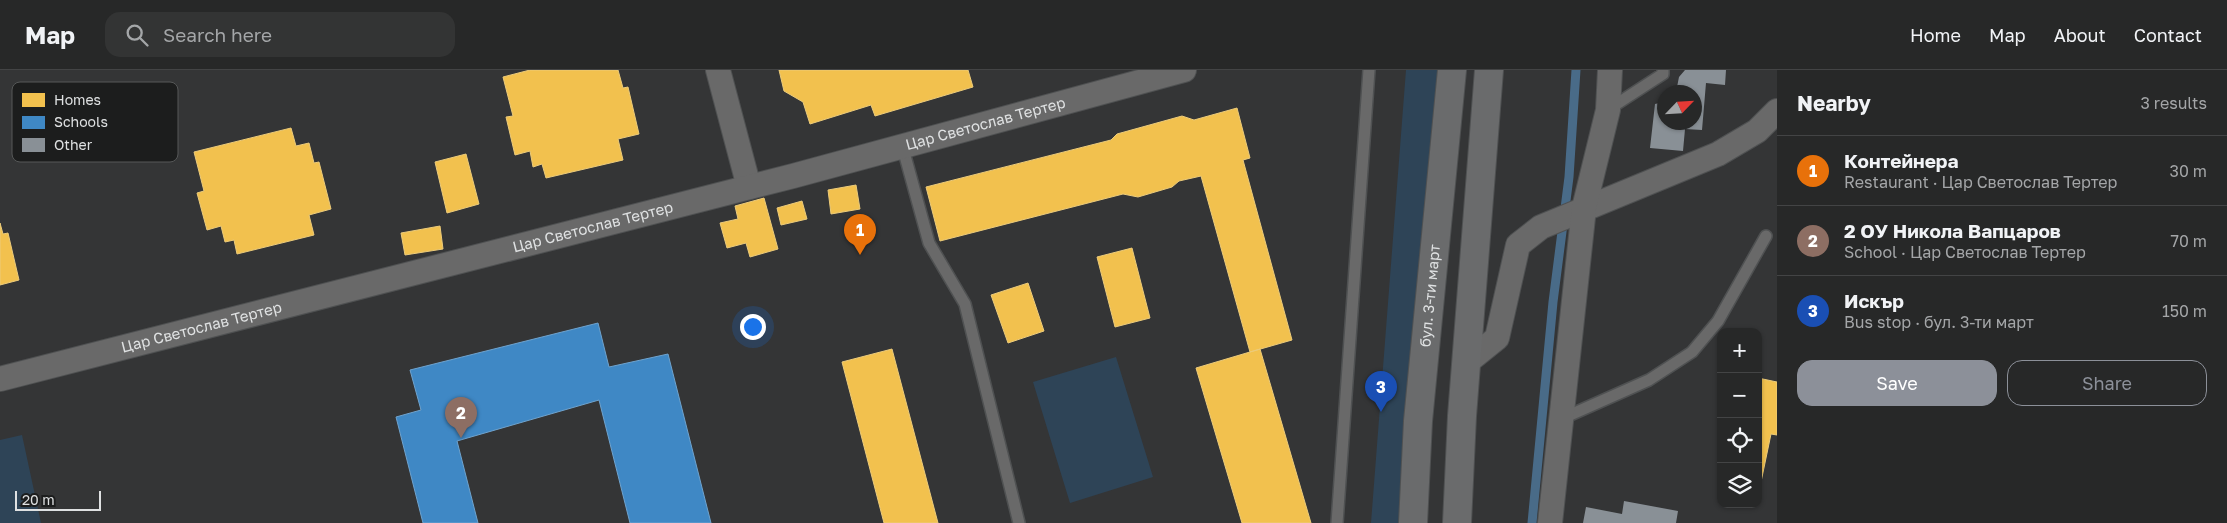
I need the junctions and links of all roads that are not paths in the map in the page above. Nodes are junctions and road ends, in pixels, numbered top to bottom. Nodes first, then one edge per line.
1 (718, 70) edge
2 (1184, 70) edge
3 (1369, 70) edge
4 (1452, 70) edge
5 (1489, 70) edge
6 (1610, 70) edge
7 (1663, 70) edge
8 (1608, 110) junction
9 (1777, 111) edge
10 (902, 146) junction
11 (750, 187) junction
12 (1580, 210) junction
13 (1766, 236) dead end
14 (1466, 363) junction
15 (0, 379) edge
16 (1560, 419) junction
17 (1019, 523) edge
18 (1336, 523) edge
19 (1413, 523) edge
20 (1457, 523) edge
21 (1550, 523) edge

1 - 11 street
2 - 10 street, Цар Светослав Тертер
3 - 18 lane
4 - 19 street, бул. 3-ти март
5 - 14 street
6 - 8 street
7 - 8 lane
8 - 12 street
9 - 12 street
10 - 11 street, Цар Светослав Тертер
10 - 17 lane
11 - 15 street, Цар Светослав Тертер
12 - 14 street
12 - 16 street
13 - 16 lane
14 - 20 street
16 - 21 street

